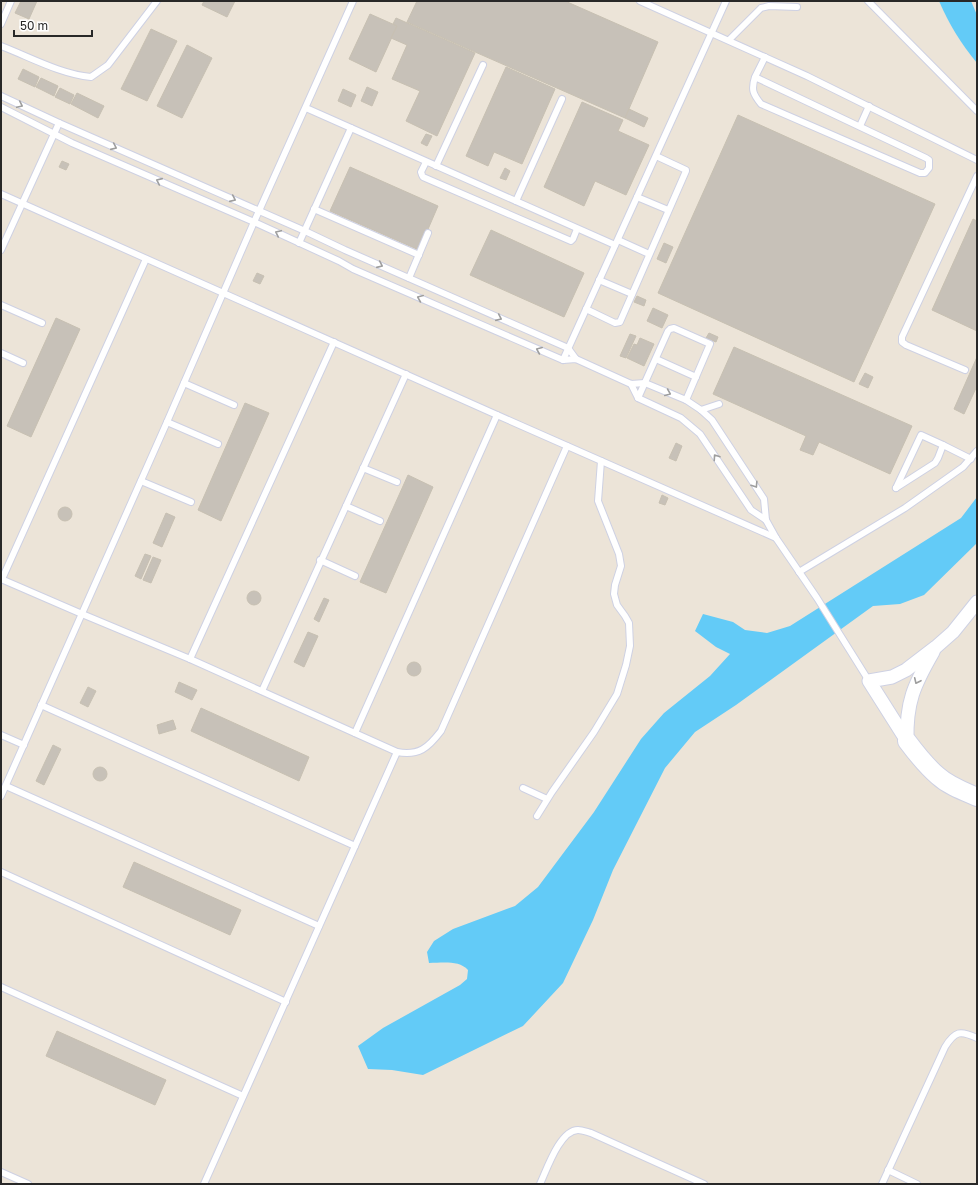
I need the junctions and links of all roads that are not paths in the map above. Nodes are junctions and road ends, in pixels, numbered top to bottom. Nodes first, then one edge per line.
1 (11, 1) edge
2 (158, 1) edge
3 (354, 1) edge
4 (640, 1) edge
5 (726, 1) edge
6 (868, 1) edge
7 (797, 7) dead end
8 (1, 24) edge
9 (712, 33) junction
10 (729, 40) junction
11 (1, 46) edge
12 (765, 57) junction
13 (483, 65) dead end
14 (755, 77) junction
15 (1, 96) edge
16 (562, 99) dead end
17 (869, 106) junction
18 (1, 108) edge
19 (306, 108) junction
20 (977, 111) edge
21 (59, 123) junction
22 (860, 126) junction
23 (351, 128) junction
24 (54, 134) junction
25 (656, 156) junction
26 (977, 160) edge
27 (426, 162) junction
28 (436, 166) junction
29 (977, 178) edge
30 (1, 194) edge
31 (637, 197) junction
32 (516, 201) junction
33 (22, 204) junction
34 (314, 209) junction
35 (259, 210) junction
36 (668, 210) junction
37 (254, 222) junction
38 (577, 229) junction
39 (305, 231) junction
40 (428, 233) dead end
41 (299, 243) junction
42 (616, 243) junction
43 (1, 250) edge
44 (649, 254) junction
45 (418, 255) junction
46 (146, 259) junction
47 (408, 278) junction
48 (599, 280) junction
49 (223, 293) junction
50 (632, 294) junction
51 (1, 305) edge
52 (586, 309) junction
53 (42, 323) dead end
54 (334, 342) junction
55 (568, 348) junction
56 (1, 353) edge
57 (576, 359) junction
58 (656, 359) junction
59 (563, 360) junction
60 (23, 363) dead end
61 (965, 370) dead end
62 (406, 374) junction
63 (696, 377) junction
64 (184, 383) junction
65 (645, 383) junction
66 (631, 384) junction
67 (638, 398) junction
68 (686, 400) junction
69 (719, 404) dead end
70 (234, 405) dead end
71 (702, 410) junction
72 (497, 415) junction
73 (167, 422) junction
74 (218, 444) dead end
75 (943, 445) junction
76 (567, 446) junction
77 (977, 451) edge
78 (970, 459) junction
79 (600, 460) junction
80 (363, 468) junction
81 (141, 481) junction
82 (397, 482) dead end
83 (191, 502) dead end
84 (346, 506) junction
85 (766, 520) junction
86 (380, 521) dead end
87 (776, 538) junction
88 (320, 560) junction
89 (800, 572) junction
90 (355, 576) dead end
91 (2, 579) edge
92 (977, 602) edge
93 (82, 614) junction
94 (936, 647) junction
95 (190, 659) junction
96 (869, 681) junction
97 (262, 691) junction
98 (41, 705) junction
99 (355, 733) junction
100 (1, 735) edge
101 (907, 741) junction
102 (24, 745) junction
103 (397, 752) junction
104 (6, 786) junction
105 (523, 788) dead end
106 (1, 796) edge
107 (977, 797) edge
108 (547, 799) junction
109 (537, 816) dead end
110 (355, 846) junction
111 (1, 872) edge
112 (319, 926) junction
113 (1, 987) edge
114 (286, 1002) junction
115 (977, 1038) edge
116 (243, 1096) junction
117 (888, 1170) junction
118 (1, 1172) edge
119 (28, 1184) edge
120 (204, 1184) edge
121 (540, 1184) edge
122 (704, 1184) edge
123 (882, 1184) edge
124 (917, 1184) edge

1 - 8 lane
2 - 11 lane
3 - 19 lane
4 - 9 lane
5 - 9 lane
6 - 20 lane
7 - 10 lane
9 - 10 lane
9 - 25 lane
10 - 12 lane
12 - 14 lane
12 - 17 lane
13 - 28 lane
14 - 22 lane
14 - 22 lane
15 -> 21 lane
16 - 32 lane
17 - 22 lane
17 - 26 lane
18 - 24 lane
19 - 23 lane
19 - 35 lane
21 - 24 lane
21 -> 35 lane
23 - 27 lane
23 - 34 lane
24 - 33 lane
37 -> 24 lane
25 - 31 lane
25 - 36 lane
27 - 28 lane
27 - 38 lane
28 - 32 lane
29 - 61 lane
30 - 33 lane
31 - 36 lane
31 - 42 lane
32 - 38 lane
33 - 43 lane
33 - 46 lane
34 - 39 lane
34 - 45 lane
35 - 37 lane
35 - 39 lane
36 - 44 lane
41 -> 37 lane
37 - 49 lane
38 - 42 lane
39 - 41 lane
39 -> 47 lane
40 - 45 lane
59 -> 41 lane
42 - 44 lane
42 - 48 lane
44 - 50 lane
45 - 47 lane
46 - 49 lane
46 - 91 lane
47 -> 55 lane
48 - 50 lane
48 - 52 lane
49 - 54 lane
49 - 64 lane
50 - 52 lane
51 - 53 lane
52 - 55 lane
54 - 62 lane
54 - 95 lane
55 - 57 lane
55 - 59 lane
56 - 60 lane
57 - 59 lane
57 - 66 lane
58 - 63 lane
58 - 63 lane
58 - 65 lane
62 - 72 lane
62 - 80 lane
63 - 68 lane
64 - 70 lane
64 - 73 lane
65 - 66 lane
65 - 67 lane
65 -> 68 lane
66 - 67 lane
85 -> 67 lane
68 - 71 lane
69 - 71 lane
71 -> 85 lane
72 - 76 lane
72 - 99 lane
73 - 74 lane
73 - 81 lane
75 - 75 lane
75 - 78 lane
76 - 79 lane
76 - 103 lane
77 - 78 lane
78 - 89 lane
79 - 87 lane
79 - 108 lane
80 - 82 lane
80 - 84 lane
81 - 83 lane
81 - 93 lane
84 - 86 lane
84 - 88 lane
85 - 87 lane
87 - 89 lane
88 - 90 lane
88 - 97 lane
89 - 96 lane
91 - 93 lane
92 - 94 street
93 - 95 lane
93 - 98 lane
94 - 96 street
94 -> 101 street
95 - 97 lane
96 - 101 street
97 - 99 lane
98 - 102 lane
98 - 110 lane
99 - 103 lane
100 - 102 lane
101 - 107 street
102 - 104 lane
103 - 110 lane
104 - 106 lane
104 - 112 lane
105 - 108 lane
108 - 109 lane
110 - 112 lane
111 - 114 lane
112 - 114 lane
113 - 116 lane
114 - 116 lane
115 - 117 lane
116 - 120 lane
117 - 123 lane
117 - 124 lane
118 - 119 lane
121 - 122 lane

